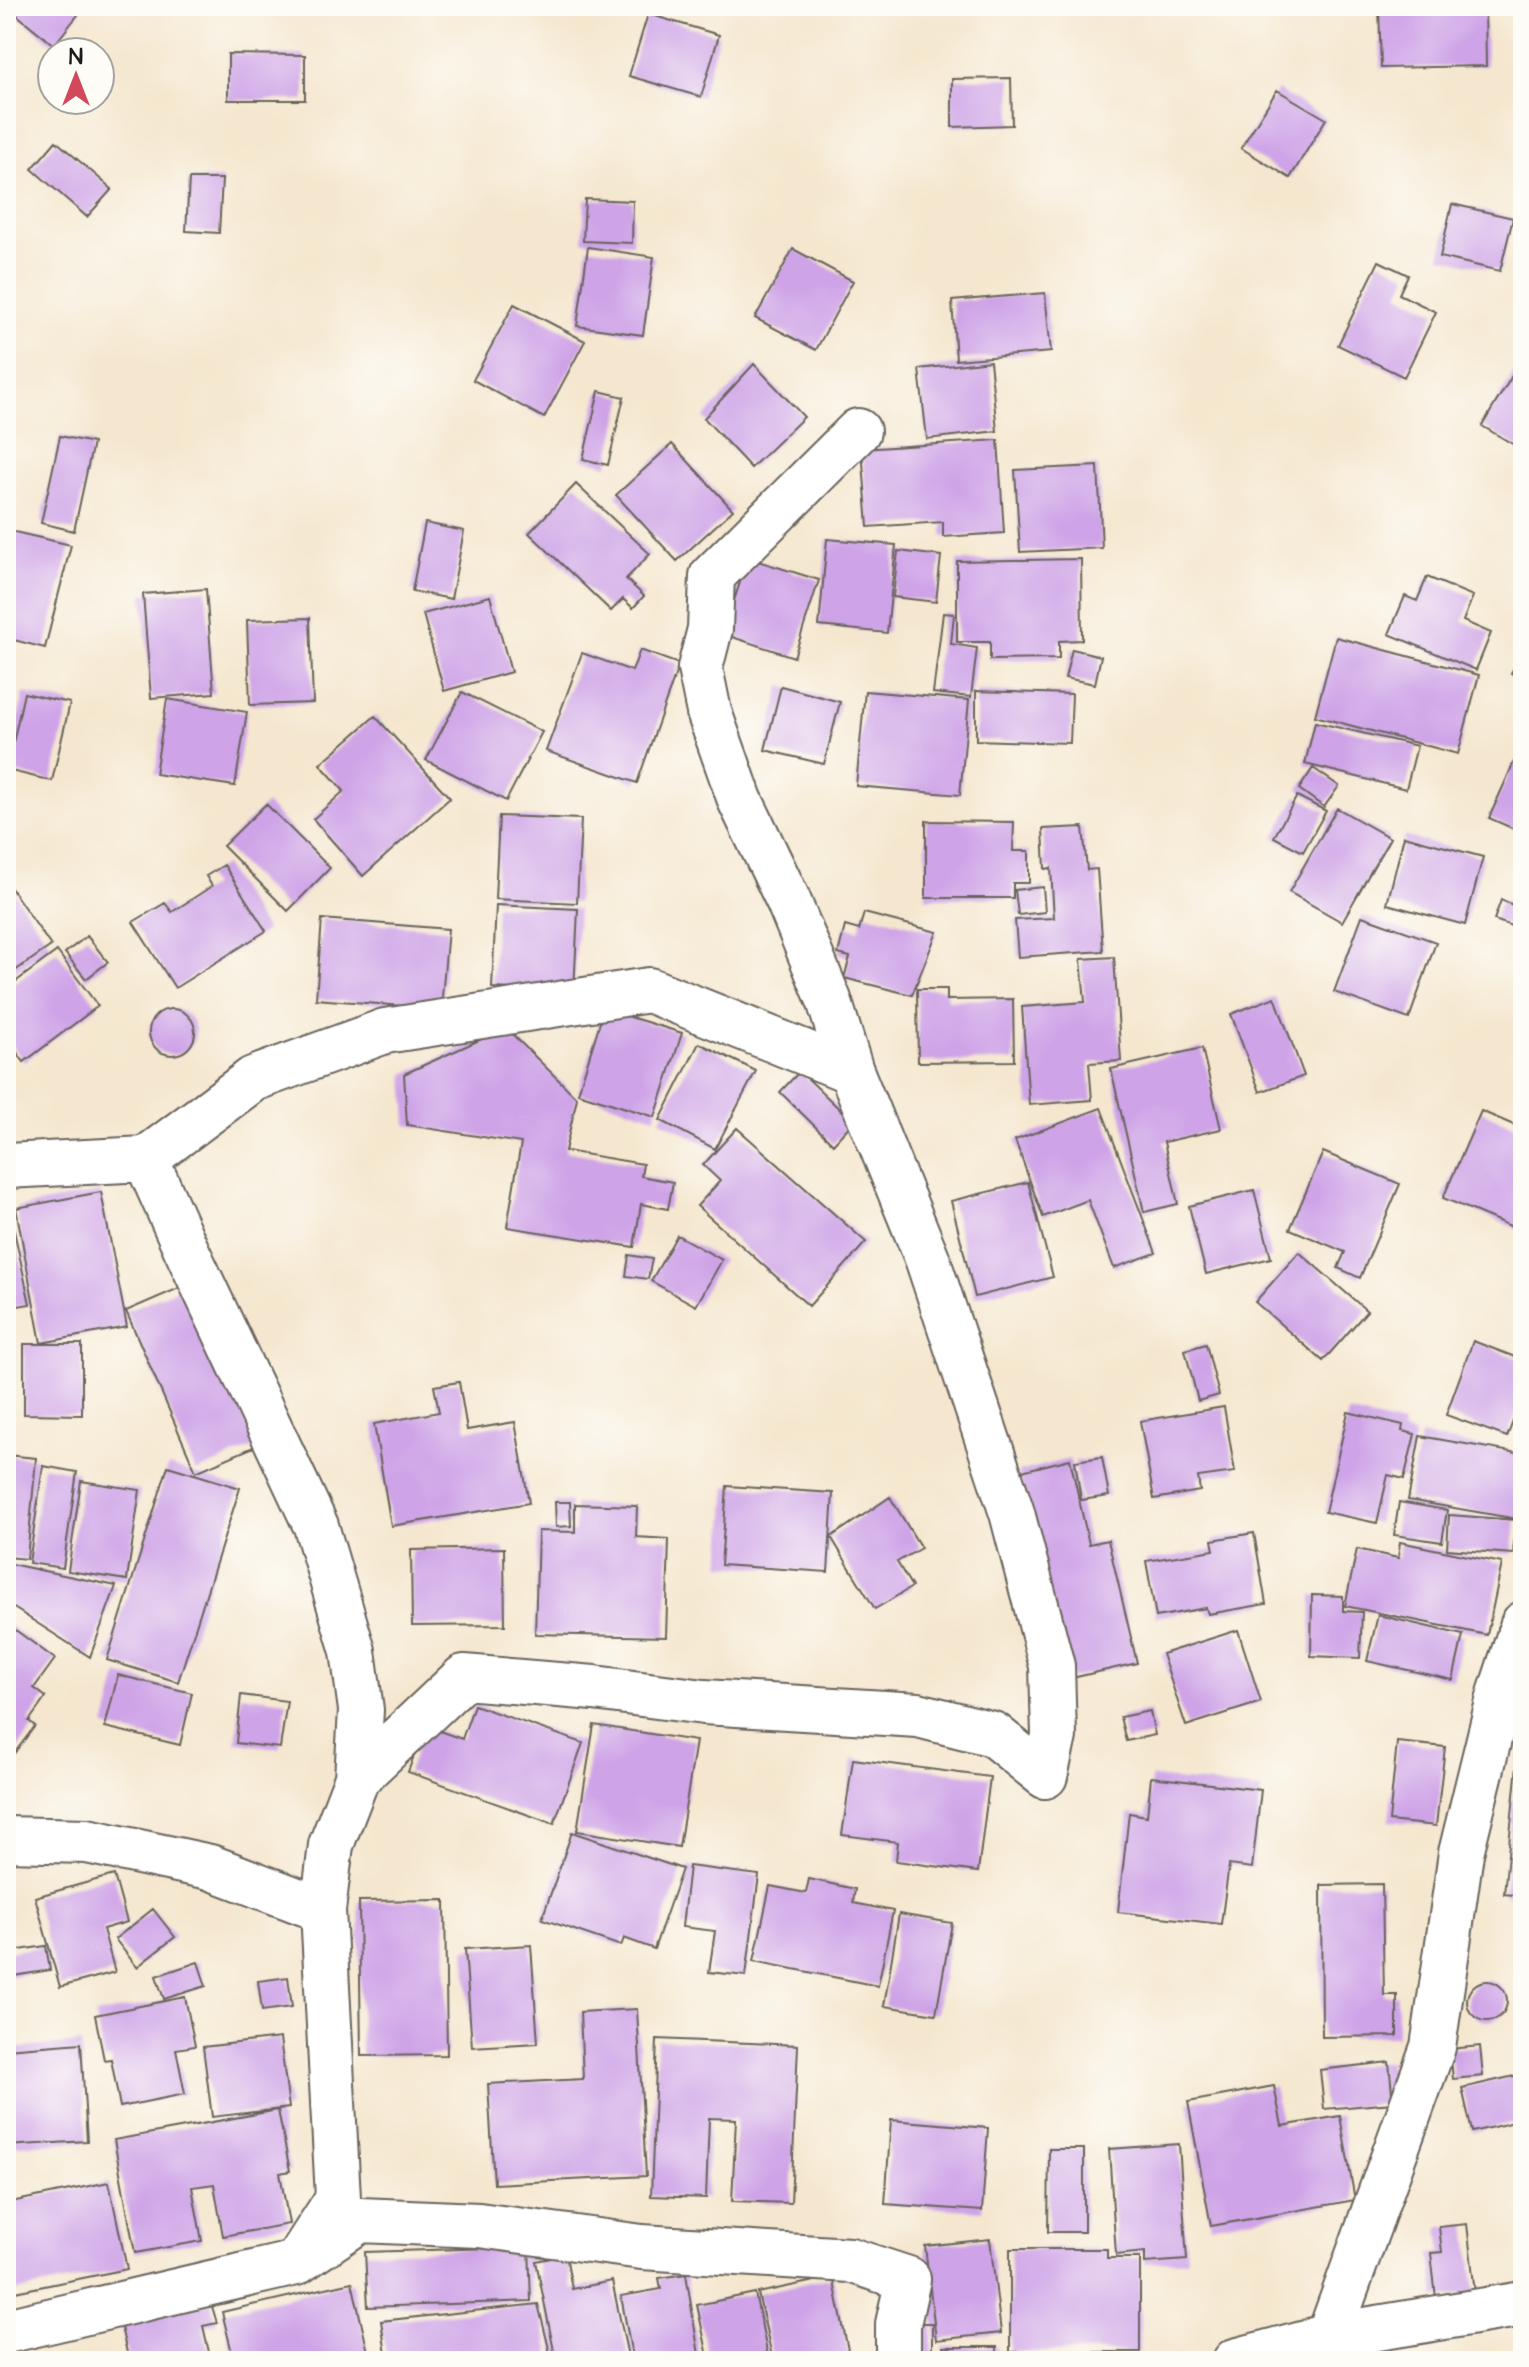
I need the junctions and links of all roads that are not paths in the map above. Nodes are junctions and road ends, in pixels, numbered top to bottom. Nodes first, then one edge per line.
1 (858, 431) dead end
2 (851, 1071) junction
3 (146, 1159) junction
4 (6, 1166) edge
5 (1523, 1624) edge
6 (357, 1778) junction
7 (6, 1839) edge
8 (323, 1910) junction
9 (296, 2263) junction
10 (1523, 2304) edge
11 (6, 2331) edge
12 (1329, 2336) junction
13 (898, 2361) edge
14 (1235, 2361) edge

1 - 2 street
2 - 3 street
2 - 6 street
3 - 4 street
3 - 6 street
5 - 12 street
6 - 8 street
7 - 8 street
8 - 9 street
9 - 11 street
9 - 13 street
10 - 12 street
12 - 14 street

